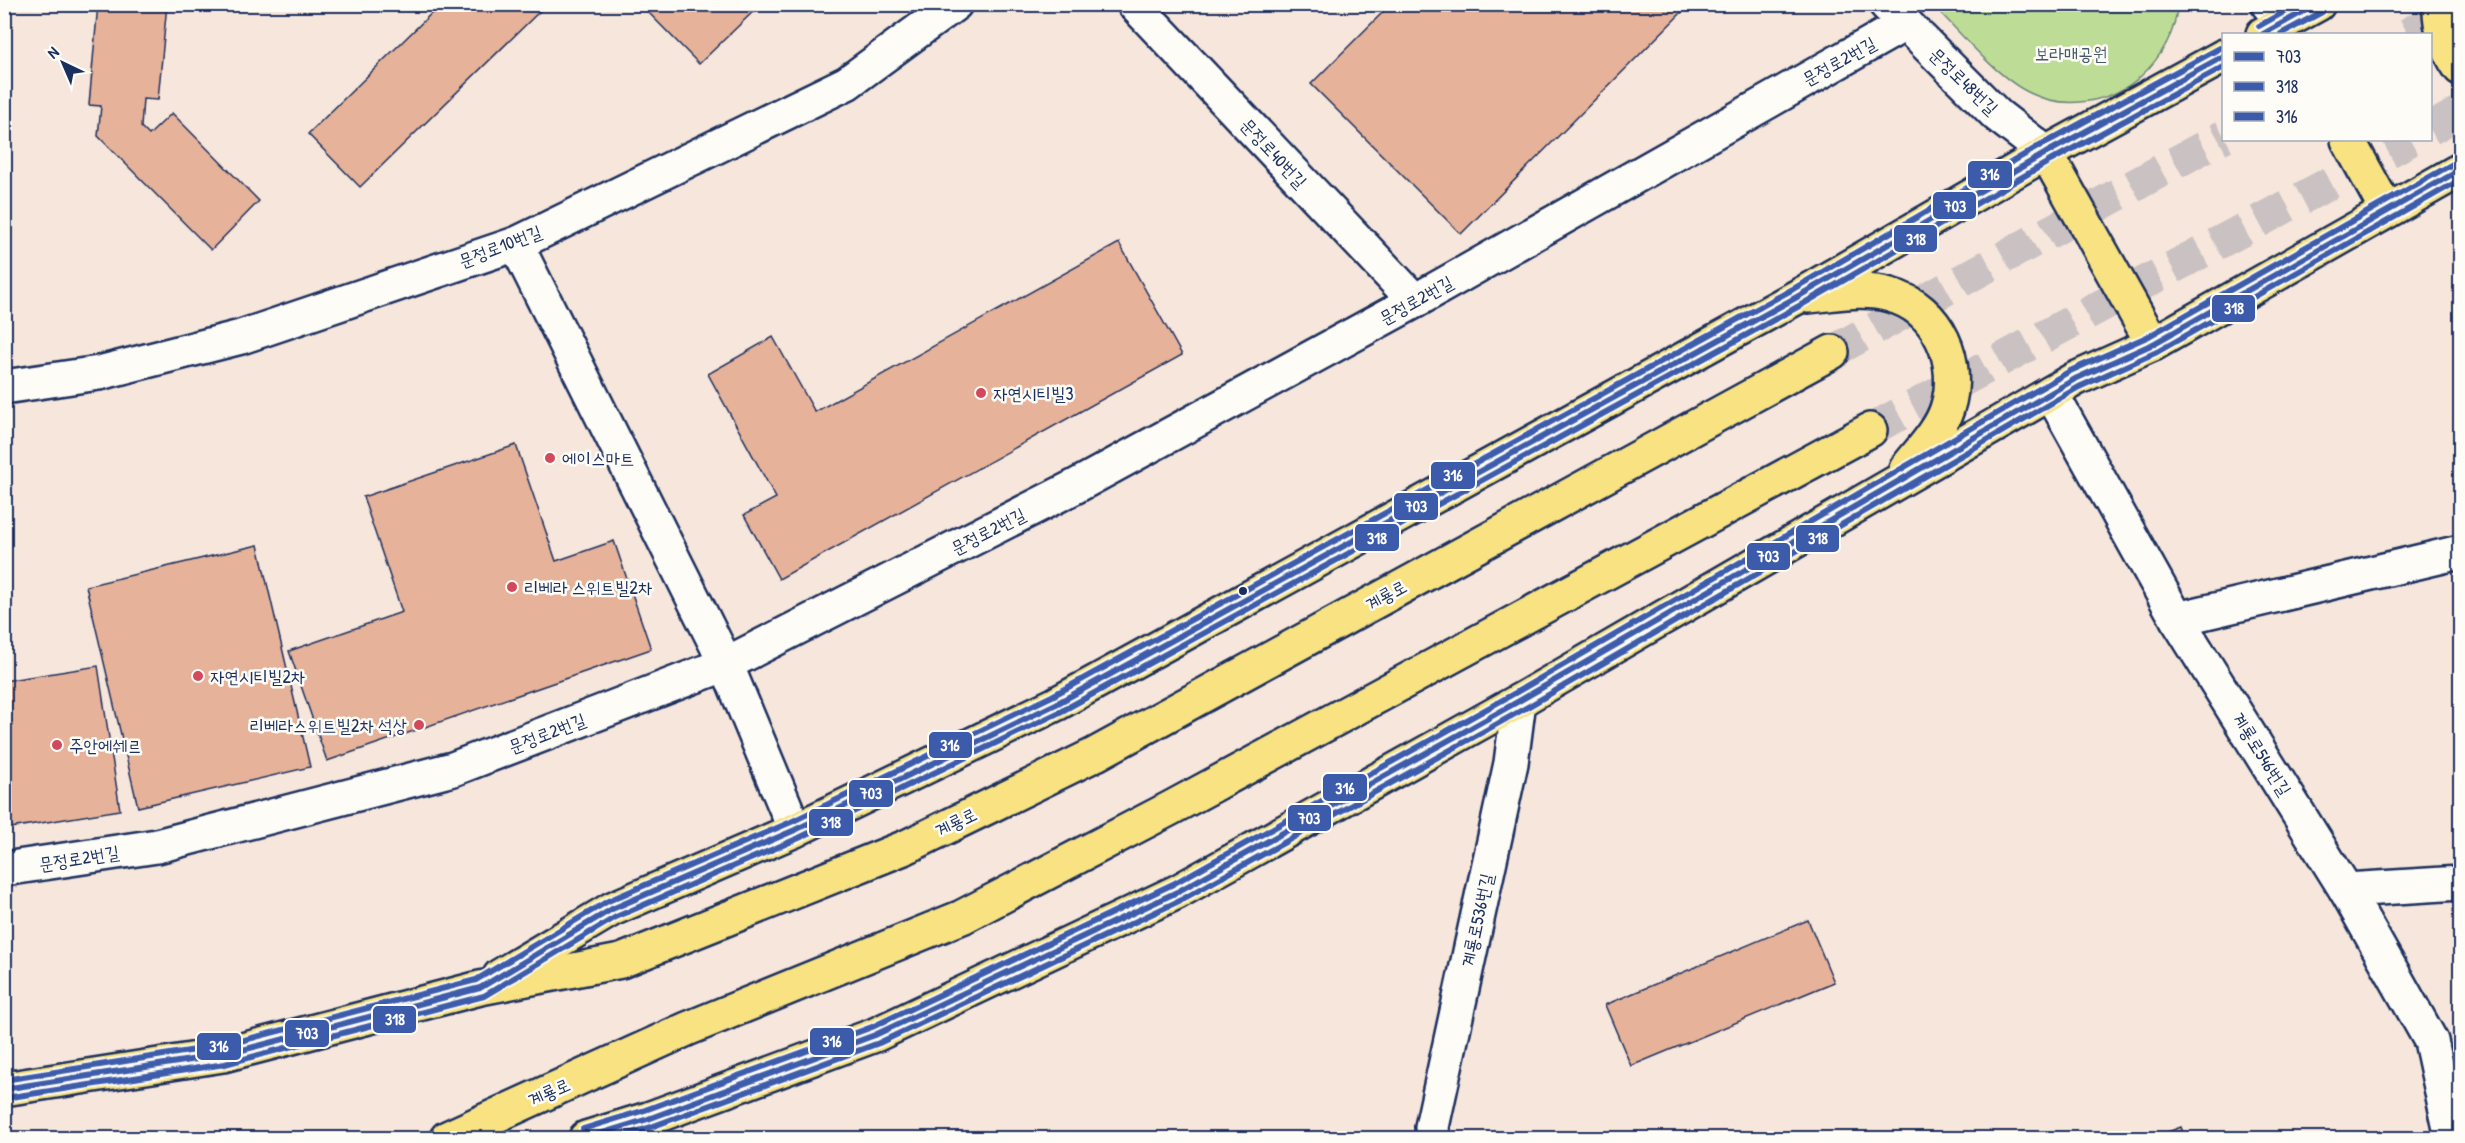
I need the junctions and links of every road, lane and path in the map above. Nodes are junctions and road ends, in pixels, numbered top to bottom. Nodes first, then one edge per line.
1 (955, 4) edge
2 (1134, 4) edge
3 (2318, 4) edge
4 (2440, 4) edge
5 (1895, 14) edge
6 (2277, 24) edge
7 (2222, 57) edge
8 (2460, 68) edge
9 (2349, 141) edge
10 (2046, 153) junction
11 (2460, 170) edge
12 (2387, 211) junction
13 (516, 244) junction
14 (1797, 297) junction
15 (1415, 301) junction
16 (2153, 344) junction
17 (1832, 352) tunnel mouth
18 (4, 387) edge
19 (2051, 393) junction
20 (1870, 430) tunnel mouth
21 (1896, 483) junction
22 (2460, 552) edge
23 (2177, 619) junction
24 (726, 664) junction
25 (1520, 700) junction
26 (795, 830) junction
27 (4, 869) edge
28 (2460, 883) edge
29 (2346, 890) junction
30 (480, 988) junction
31 (4, 1089) edge
32 (447, 1138) edge
33 (586, 1138) edge
34 (1433, 1138) edge
35 (2452, 1138) edge

1 - 13 street, 문정로10번길
2 - 15 street, 문정로40번길
3 - 6 main road
4 - 8 main road
5 - 10 street, 문정로48번길
5 - 15 street, 문정로2번길
7 - 10 main road
9 - 12 main road
10 - 14 main road
10 - 16 main road
11 - 12 main road
12 - 16 main road
13 - 18 street, 문정로10번길
13 - 24 street
14 - 21 main road
14 - 26 main road
15 - 24 street, 문정로2번길
16 - 19 main road
17 - 30 main road, 계룡로
19 - 21 main road
19 - 23 street, 계룡로546번길
20 - 32 main road, 계룡로
21 - 25 main road
22 - 23 street
23 - 29 street, 계룡로546번길
24 - 26 street
24 - 27 street, 문정로2번길
25 - 33 main road
25 - 34 street, 계룡로536번길
26 - 30 main road
28 - 29 street
29 - 35 street, 계룡로546번길
30 - 31 main road, 계룡로

